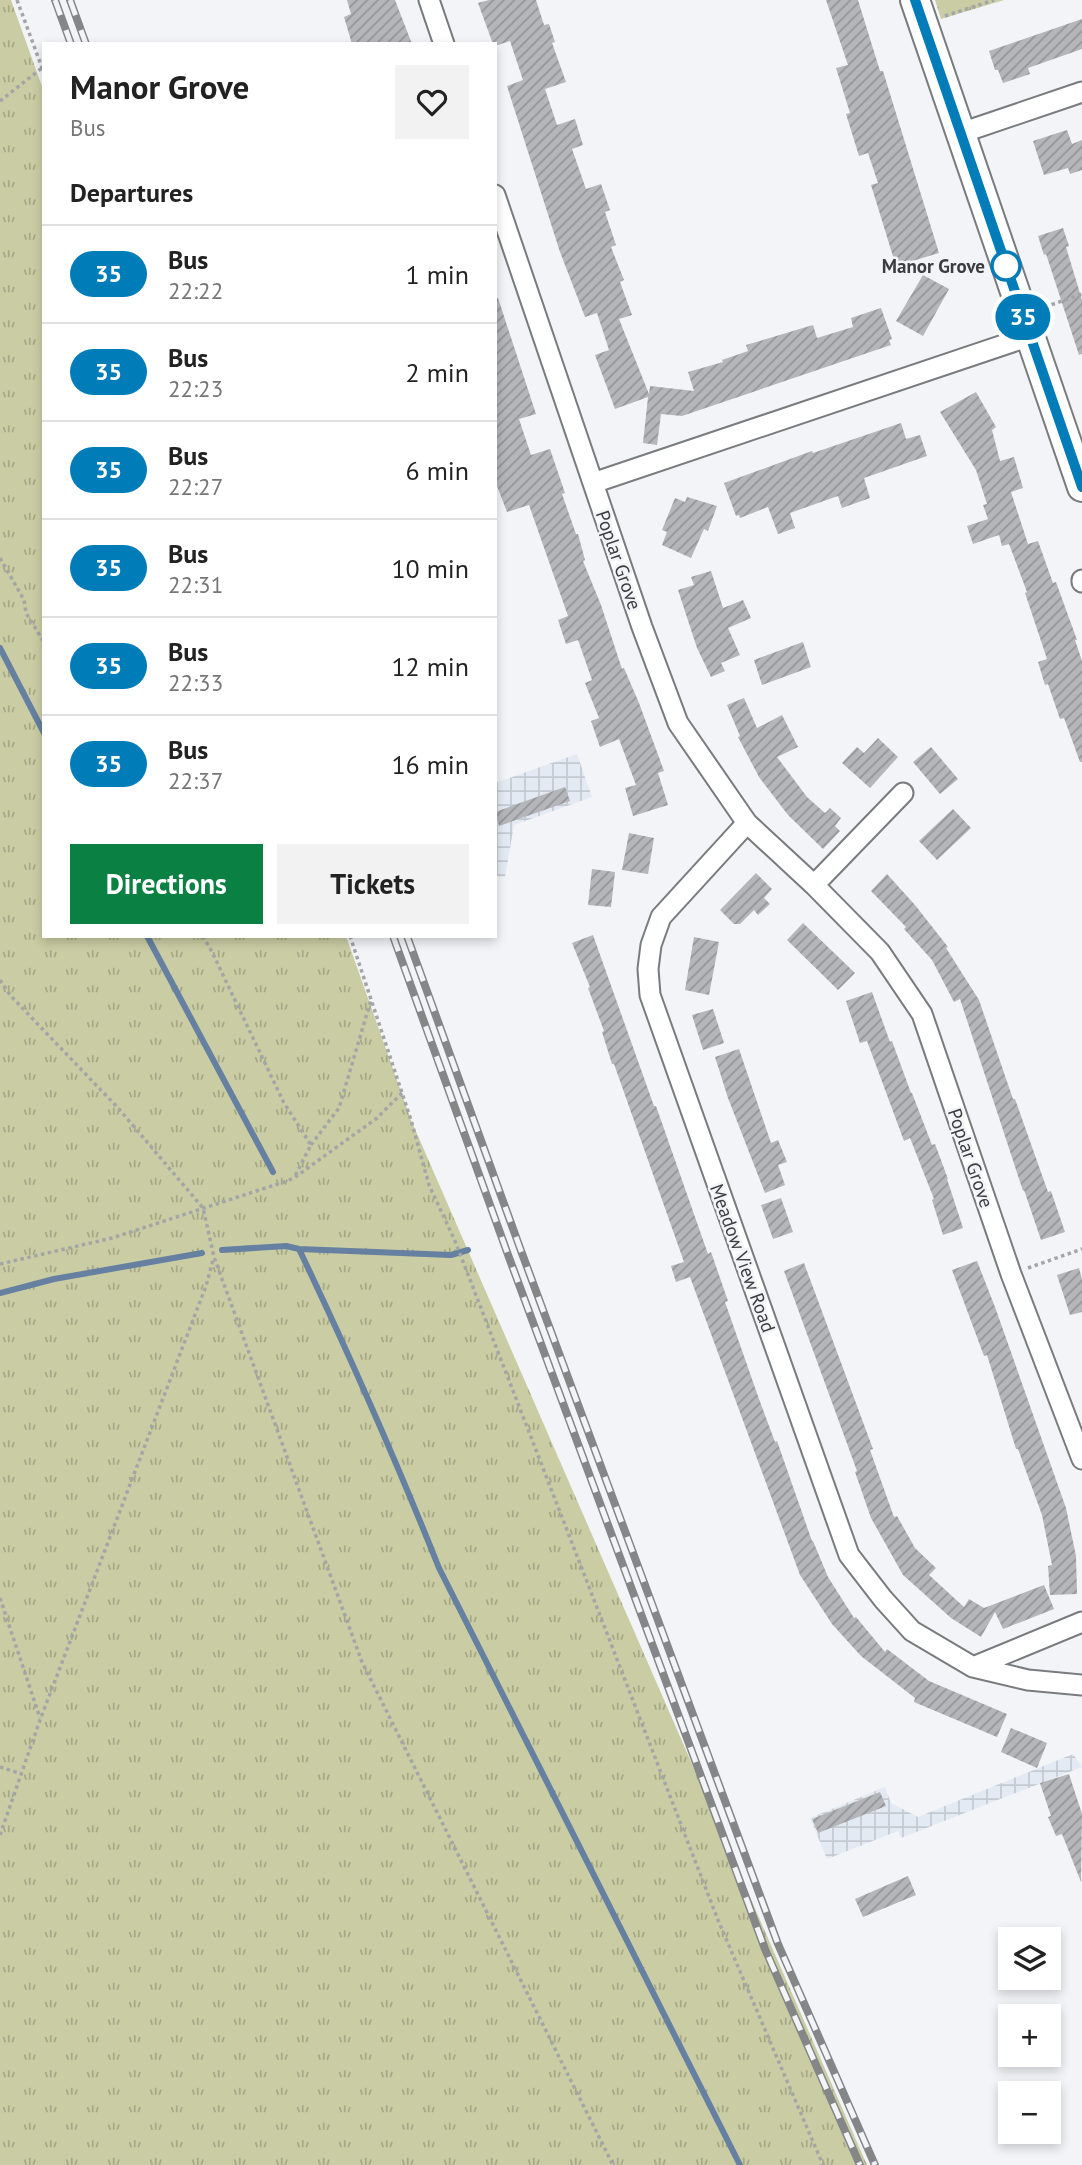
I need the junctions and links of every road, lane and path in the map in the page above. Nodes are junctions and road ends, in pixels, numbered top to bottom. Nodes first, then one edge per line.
1 (17, 0) edge
2 (429, 0) edge
3 (995, 0) edge
4 (919, 11) edge
5 (443, 42) edge
6 (42, 68) joint
7 (1082, 92) edge
8 (0, 101) edge
9 (961, 133) junction
10 (497, 201) edge
11 (1082, 294) edge
12 (1026, 325) junction
13 (593, 483) junction
14 (1082, 487) edge
15 (0, 558) edge
16 (42, 639) edge
17 (903, 793) dead end
18 (747, 824) junction
19 (814, 885) junction
20 (204, 938) edge
21 (352, 938) edge
22 (0, 980) edge
23 (372, 1000) junction
24 (402, 1094) junction
25 (311, 1145) junction
26 (294, 1178) junction
27 (203, 1208) junction
28 (1082, 1249) edge
29 (214, 1257) junction
30 (0, 1264) edge
31 (1011, 1274) junction
32 (1082, 1459) edge
33 (0, 1598) edge
34 (1082, 1622) edge
35 (973, 1667) junction
36 (1082, 1685) edge
37 (40, 1720) junction
38 (0, 1767) edge
39 (22, 1774) junction
40 (0, 1835) edge
41 (613, 2165) edge
42 (823, 2165) edge

1 - 6 path
2 - 5 street
3 - 4 path
4 - 9 street
6 - 8 path
7 - 9 street
9 - 12 street
10 - 13 street, Poplar Grove
11 - 12 path
12 - 13 street
12 - 14 street
13 - 18 street, Poplar Grove
15 - 16 path
17 - 19 street
18 - 19 street, Poplar Grove
18 - 35 street, Meadow View Road
19 - 31 street, Poplar Grove
20 - 25 path
21 - 23 path
22 - 27 path
23 - 24 path
23 - 25 path
24 - 26 path
24 - 42 path
25 - 26 path
26 - 27 path
27 - 29 path
27 - 30 path
28 - 31 path
29 - 37 path
29 - 41 path
31 - 32 street, Poplar Grove
33 - 37 path
34 - 35 street
35 - 36 street, Meadow View Road
37 - 39 path
38 - 39 path
39 - 40 path

